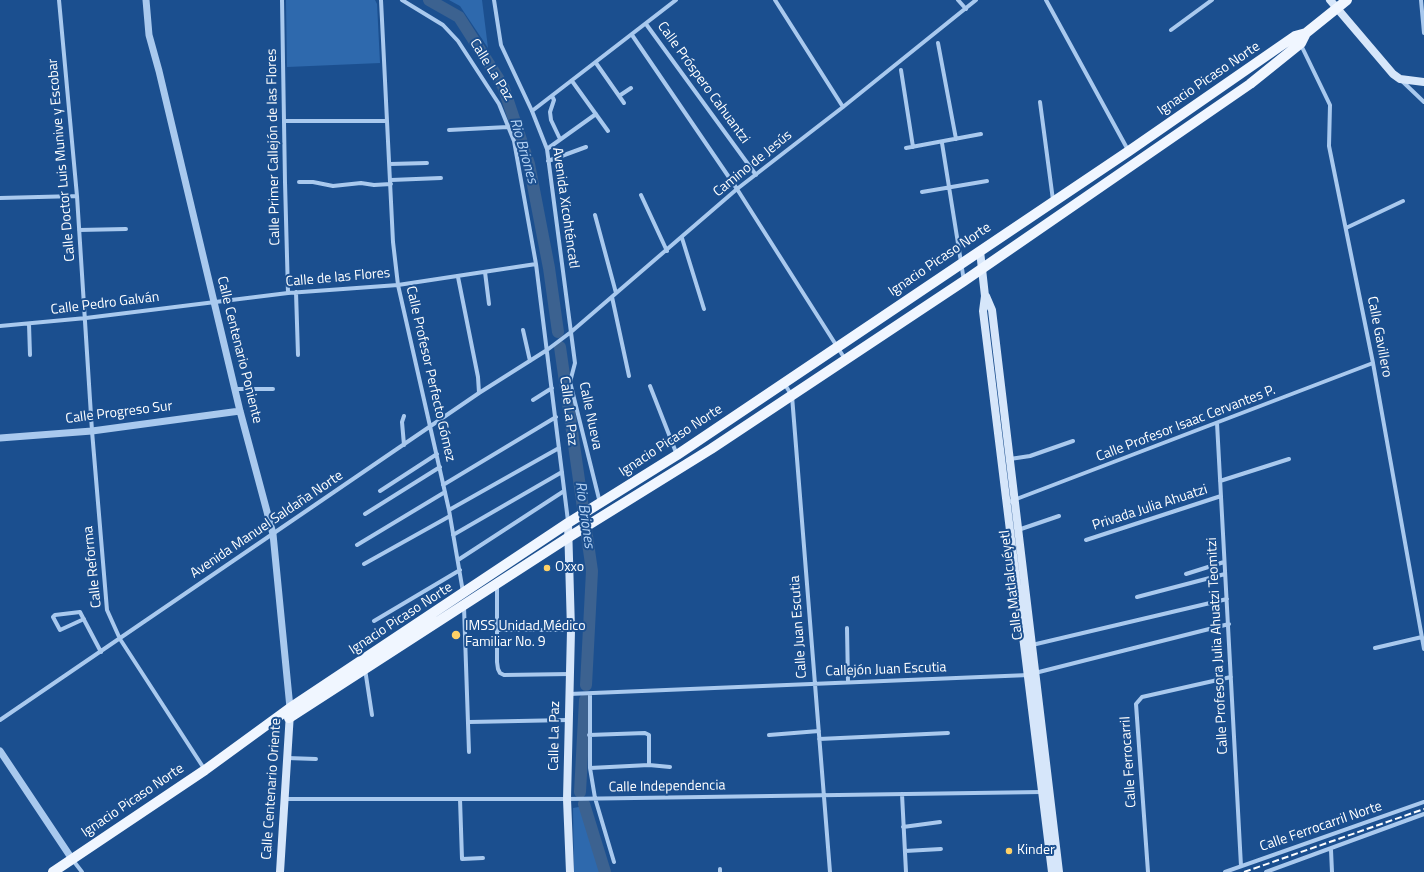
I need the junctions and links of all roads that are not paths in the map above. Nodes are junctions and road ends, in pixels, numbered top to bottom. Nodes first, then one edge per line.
1 (59, 0) edge
2 (146, 0) edge
3 (282, 0) edge
4 (381, 0) edge
5 (402, 0) edge
6 (494, 0) edge
7 (676, 0) edge
8 (775, 0) edge
9 (958, 0) edge
10 (976, 0) edge
11 (1046, 0) edge
12 (1212, 0) edge
13 (1347, 0) edge
14 (1422, 0) edge
15 (1334, 4) edge
16 (966, 9) junction
17 (646, 24) junction
18 (1171, 30) dead end
19 (1424, 33) edge
20 (632, 35) junction
21 (1298, 40) junction
22 (938, 43) dead end
23 (596, 63) junction
24 (901, 70) dead end
25 (1400, 79) junction
26 (572, 81) junction
27 (1424, 82) edge
28 (631, 88) dead end
29 (552, 96) junction
30 (619, 96) junction
31 (1040, 102) dead end
32 (1424, 102) edge
33 (624, 103) dead end
34 (843, 107) junction
35 (532, 111) junction
36 (596, 114) junction
37 (284, 121) junction
38 (387, 122) junction
39 (508, 127) junction
40 (448, 130) dead end
41 (608, 131) dead end
42 (981, 134) dead end
43 (560, 139) junction
44 (956, 139) junction
45 (942, 143) junction
46 (586, 147) dead end
47 (913, 147) junction
48 (906, 148) dead end
49 (546, 149) junction
50 (1129, 151) junction
51 (548, 161) junction
52 (427, 163) dead end
53 (390, 164) junction
54 (756, 175) junction
55 (441, 178) dead end
56 (987, 181) dead end
57 (299, 182) dead end
58 (391, 182) junction
59 (950, 188) junction
60 (737, 189) junction
61 (922, 192) dead end
62 (641, 195) dead end
63 (77, 196) junction
64 (0, 198) edge
65 (1053, 201) junction
66 (1403, 201) dead end
67 (595, 215) dead end
68 (1346, 228) junction
69 (126, 229) dead end
70 (79, 230) junction
71 (682, 238) junction
72 (666, 251) junction
73 (980, 251) junction
74 (961, 263) junction
75 (536, 264) junction
76 (982, 268) junction
77 (485, 272) junction
78 (458, 277) junction
79 (964, 281) junction
80 (398, 285) junction
81 (296, 292) junction
82 (288, 293) junction
83 (616, 293) junction
84 (986, 296) junction
85 (612, 297) junction
86 (213, 302) junction
87 (489, 304) dead end
88 (704, 309) dead end
89 (86, 318) junction
90 (29, 324) junction
91 (0, 326) edge
92 (523, 330) dead end
93 (571, 332) junction
94 (837, 347) junction
95 (547, 350) junction
96 (30, 355) dead end
97 (298, 355) dead end
98 (846, 360) junction
99 (530, 361) junction
100 (1373, 363) junction
101 (629, 376) dead end
102 (784, 383) junction
103 (650, 386) dead end
104 (552, 388) junction
105 (235, 389) junction
106 (273, 389) dead end
107 (479, 393) junction
108 (792, 396) junction
109 (533, 400) dead end
110 (240, 411) junction
111 (404, 416) dead end
112 (556, 417) junction
113 (1217, 423) junction
114 (431, 427) junction
115 (92, 431) junction
116 (0, 438) edge
117 (1073, 441) dead end
118 (404, 445) junction
119 (559, 448) junction
120 (437, 454) junction
121 (677, 455) junction
122 (1010, 459) junction
123 (1289, 459) dead end
124 (440, 467) junction
125 (562, 472) junction
126 (1220, 481) junction
127 (443, 485) junction
128 (380, 491) dead end
129 (564, 491) junction
130 (445, 492) junction
131 (1221, 496) junction
132 (1015, 501) junction
133 (1006, 503) junction
134 (597, 505) junction
135 (449, 510) junction
136 (365, 514) dead end
137 (450, 516) junction
138 (1059, 516) dead end
139 (568, 523) junction
140 (1018, 530) junction
141 (274, 534) junction
142 (453, 534) junction
143 (569, 536) junction
144 (1086, 540) dead end
145 (357, 545) dead end
146 (458, 560) junction
147 (1224, 562) junction
148 (364, 564) dead end
149 (460, 570) junction
150 (1186, 574) dead end
151 (1225, 574) junction
152 (497, 583) junction
153 (463, 595) junction
154 (1137, 597) dead end
155 (1227, 599) junction
156 (463, 605) junction
157 (84, 619) junction
158 (374, 621) dead end
159 (1229, 624) junction
160 (847, 628) dead end
161 (497, 630) junction
162 (571, 630) junction
163 (1422, 637) junction
164 (120, 639) junction
165 (1032, 645) junction
166 (1375, 648) dead end
167 (1424, 649) edge
168 (101, 652) junction
169 (365, 669) junction
170 (570, 674) junction
171 (1032, 674) junction
172 (1232, 677) junction
173 (848, 682) junction
174 (815, 684) junction
175 (569, 694) junction
176 (590, 694) junction
177 (290, 713) junction
178 (372, 715) dead end
179 (0, 720) edge
180 (568, 720) junction
181 (469, 722) junction
182 (818, 731) junction
183 (948, 733) dead end
184 (589, 735) junction
185 (768, 735) dead end
186 (819, 739) junction
187 (0, 751) edge
188 (469, 752) dead end
189 (287, 758) junction
190 (316, 759) dead end
191 (649, 765) junction
192 (670, 767) dead end
193 (590, 768) junction
194 (205, 770) junction
195 (1047, 792) junction
196 (902, 794) junction
197 (823, 796) junction
198 (595, 798) junction
199 (284, 799) junction
200 (460, 799) junction
201 (567, 799) junction
202 (1424, 802) edge
203 (1424, 814) edge
204 (940, 822) dead end
205 (903, 827) junction
206 (941, 849) dead end
207 (1331, 850) junction
208 (905, 851) junction
209 (483, 858) dead end
210 (72, 859) junction
211 (614, 862) dead end
212 (1241, 866) junction
213 (52, 872) edge
214 (82, 872) edge
215 (280, 872) edge
216 (570, 872) edge
217 (830, 872) edge
218 (906, 872) edge
219 (1052, 872) edge
220 (1059, 872) edge
221 (1148, 872) edge
222 (1225, 872) edge
223 (1266, 872) edge
224 (1332, 872) edge

1 - 63 street, Calle Doctor Luis Munive y Escobar
2 - 86 street, Calle Centenario Poniente
3 - 37 street, Calle Primer Callejón de las Flores
4 - 38 street, Calle Profesor Perfecto Gómez
5 - 39 street, Calle La Paz
6 - 35 street, Avenida Xicohténcatl
7 - 17 street
8 - 34 street
9 - 16 street
10 - 16 street, Camino de Jesús
11 - 50 street
12 - 18 street
13 - 15 main road, Ignacio Picaso Norte
14 - 19 street
15 - 21 main road, Ignacio Picaso Norte
15 - 25 main road
16 - 34 street, Camino de Jesús
17 - 20 street
17 - 54 street, Calle Próspero Cahuantzi
20 - 23 street
20 - 60 street
21 - 50 main road, Ignacio Picaso Norte
21 - 68 street, Calle Gavillero
21 - 76 main road, Ignacio Picaso Norte
22 - 44 street
23 - 26 street
23 - 30 street
24 - 47 street
25 - 27 main road
25 - 32 street
26 - 29 street
26 - 36 street
28 - 30 street
29 - 35 street
29 - 43 street
30 - 33 street
31 - 65 street
34 - 54 street, Camino de Jesús
35 - 49 street, Avenida Xicohténcatl
36 - 41 street
36 - 43 street
37 - 38 street
37 - 82 street, Calle Primer Callejón de las Flores
38 - 53 street, Calle Profesor Perfecto Gómez
39 - 40 street
39 - 75 street, Calle La Paz
42 - 44 street
43 - 49 street
44 - 45 street
45 - 47 street
45 - 59 street
46 - 51 street
47 - 48 street
49 - 51 street, Avenida Xicohténcatl
50 - 65 main road, Ignacio Picaso Norte
51 - 93 street, Avenida Xicohténcatl
52 - 53 street
53 - 58 street, Calle Profesor Perfecto Gómez
54 - 60 street, Camino de Jesús
55 - 58 street
56 - 59 street
57 - 58 street
58 - 80 street, Calle Profesor Perfecto Gómez
59 - 61 street
59 - 74 street
60 - 71 street, Camino de Jesús
60 - 94 street
62 - 72 street
63 - 64 street
63 - 70 street, Calle Doctor Luis Munive y Escobar
65 - 73 main road, Ignacio Picaso Norte
66 - 68 street
67 - 83 street
68 - 100 street, Calle Gavillero
69 - 70 street
70 - 89 street, Calle Doctor Luis Munive y Escobar
71 - 72 street, Camino de Jesús
71 - 88 street
72 - 83 street, Camino de Jesús
73 - 74 main road, Ignacio Picaso Norte
73 - 76 main road, Calle Matlalcuéyetl
74 - 79 street
74 - 94 main road, Ignacio Picaso Norte
75 - 77 street, Calle de las Flores
75 - 95 street, Calle La Paz
76 - 79 main road, Ignacio Picaso Norte
76 - 84 main road, Calle Matlalcuéyetl
77 - 78 street, Calle de las Flores
77 - 87 street
78 - 80 street, Calle de las Flores
78 - 107 street
79 - 98 main road, Ignacio Picaso Norte
80 - 81 street, Calle de las Flores
80 - 114 street, Calle Profesor Perfecto Gómez
81 - 82 street, Calle de las Flores
81 - 97 street
82 - 86 street, Calle de las Flores
83 - 85 street, Camino de Jesús
84 - 122 main road, Calle Matlalcuéyetl
84 - 133 main road, Calle Matlalcuéyetl
85 - 93 street, Camino de Jesús
85 - 101 street
86 - 89 street, Calle Pedro Galván
86 - 105 street, Calle Centenario Poniente
89 - 90 street, Calle Pedro Galván
89 - 115 street, Calle Doctor Luis Munive y Escobar
90 - 91 street, Calle Pedro Galván
90 - 96 street
92 - 99 street
93 - 95 street, Camino de Jesús
93 - 134 street, Calle Nueva
94 - 98 street
94 - 102 main road, Ignacio Picaso Norte
95 - 99 street, Avenida Manuel Saldaña Norte
95 - 104 street, Calle La Paz
98 - 108 main road, Ignacio Picaso Norte
99 - 107 street, Avenida Manuel Saldaña Norte
100 - 113 street, Calle Profesor Isaac Cervantes P.
100 - 163 street, Calle Gavillero
102 - 108 street, Calle Juan Escutia
102 - 121 main road, Ignacio Picaso Norte
103 - 121 street
104 - 109 street
104 - 112 street, Calle La Paz
105 - 106 street
105 - 110 street, Calle Centenario Poniente
107 - 114 street, Avenida Manuel Saldaña Norte
108 - 143 main road, Ignacio Picaso Norte
108 - 174 street, Calle Juan Escutia
110 - 115 street, Calle Progreso Sur
110 - 141 street, Calle Centenario Poniente
111 - 118 street
112 - 119 street, Calle La Paz
112 - 127 street
113 - 126 street, Calle Profesora Julia Ahuatzi Teomitzi
113 - 132 street, Calle Profesor Isaac Cervantes P.
114 - 118 street, Avenida Manuel Saldaña Norte
114 - 120 street, Calle Profesor Perfecto Gómez
115 - 116 street, Calle Progreso Sur
115 - 164 street, Calle Reforma
117 - 122 street
118 - 141 street, Avenida Manuel Saldaña Norte
119 - 125 street, Calle La Paz
119 - 135 street
120 - 124 street, Calle Profesor Perfecto Gómez
120 - 128 street
121 - 134 main road, Ignacio Picaso Norte
122 - 132 main road, Calle Matlalcuéyetl
123 - 126 street, Privada Julia Ahuatzi
124 - 127 street, Calle Profesor Perfecto Gómez
124 - 136 street
125 - 129 street, Calle La Paz
125 - 142 street
126 - 131 street, Calle Profesora Julia Ahuatzi Teomitzi
127 - 130 street, Calle Profesor Perfecto Gómez
129 - 139 street, Calle La Paz
129 - 146 street
130 - 135 street, Calle Profesor Perfecto Gómez
130 - 145 street
131 - 144 street, Privada Julia Ahuatzi
131 - 147 street, Calle Profesora Julia Ahuatzi Teomitzi
132 - 133 street, Calle Profesor Isaac Cervantes P.
132 - 140 main road, Calle Matlalcuéyetl
133 - 171 main road, Calle Matlalcuéyetl
134 - 139 main road, Ignacio Picaso Norte
135 - 137 street, Calle Profesor Perfecto Gómez
137 - 142 street, Calle Profesor Perfecto Gómez
137 - 148 street
138 - 140 street
139 - 143 main road, Calle La Paz
139 - 153 main road, Ignacio Picaso Norte
140 - 165 main road, Calle Matlalcuéyetl
141 - 164 street, Avenida Manuel Saldaña Norte
141 - 177 street, Calle Centenario Poniente
142 - 146 street, Calle Profesor Perfecto Gómez
143 - 152 main road, Ignacio Picaso Norte
143 - 162 main road, Calle La Paz
146 - 149 street, Calle Profesor Perfecto Gómez
147 - 150 street
147 - 151 street, Calle Profesora Julia Ahuatzi Teomitzi
149 - 153 street, Calle Profesor Perfecto Gómez
149 - 158 street
151 - 154 street
151 - 155 street, Calle Profesora Julia Ahuatzi Teomitzi
152 - 156 main road, Ignacio Picaso Norte
152 - 161 street
153 - 156 street, Calle Profesor Perfecto Gómez
153 - 177 main road, Ignacio Picaso Norte
155 - 159 street, Calle Profesora Julia Ahuatzi Teomitzi
155 - 165 street
156 - 169 main road, Ignacio Picaso Norte
156 - 181 street, Calle Profesor Perfecto Gómez
157 - 157 street
157 - 168 street
159 - 171 street, Callejón Juan Escutia
159 - 172 street, Calle Profesora Julia Ahuatzi Teomitzi
160 - 173 street
161 - 162 street
161 - 170 street
162 - 170 main road, Calle La Paz
163 - 166 street
163 - 167 street, Calle Gavillero
164 - 168 street, Avenida Manuel Saldaña Norte
164 - 194 street, Calle Reforma
165 - 171 main road, Calle Matlalcuéyetl
168 - 179 street, Avenida Manuel Saldaña Norte
169 - 177 main road, Ignacio Picaso Norte
169 - 178 street
170 - 175 main road, Calle La Paz
171 - 173 street, Callejón Juan Escutia
171 - 195 main road, Calle Matlalcuéyetl
172 - 212 street, Calle Profesora Julia Ahuatzi Teomitzi
172 - 221 street, Calle Ferrocarril
173 - 174 street, Callejón Juan Escutia
174 - 176 street, Callejón Juan Escutia
174 - 182 street, Calle Juan Escutia
175 - 176 street, Callejón Juan Escutia
175 - 180 main road, Calle La Paz
176 - 184 street
177 - 189 main road, Calle Centenario Oriente
177 - 194 main road, Ignacio Picaso Norte
180 - 181 street
180 - 201 main road, Calle La Paz
181 - 188 street, Calle Profesor Perfecto Gómez
182 - 185 street
182 - 186 street, Calle Juan Escutia
183 - 186 street
184 - 191 street
184 - 193 street
186 - 197 street, Calle Juan Escutia
187 - 210 street
189 - 190 street
189 - 199 main road, Calle Centenario Oriente
191 - 192 street
191 - 193 street
193 - 198 street
194 - 210 main road, Ignacio Picaso Norte
195 - 196 street, Calle Independencia
195 - 219 main road, Calle Matlalcuéyetl
195 - 220 main road, Calle Matlalcuéyetl
196 - 197 street, Calle Independencia
196 - 205 street
197 - 198 street, Calle Independencia
197 - 217 street, Calle Juan Escutia
198 - 201 street, Calle Independencia
198 - 211 street
199 - 200 street, Calle Independencia
199 - 215 main road, Calle Centenario Oriente
200 - 201 street, Calle Independencia
200 - 209 street
201 - 216 main road, Calle La Paz
202 - 212 street, Calle Ferrocarril Norte
203 - 207 street
204 - 205 street
205 - 208 street
206 - 208 street
207 - 223 street
207 - 224 street
208 - 218 street
210 - 213 main road, Ignacio Picaso Norte
210 - 214 street
212 - 222 street, Calle Ferrocarril Norte

